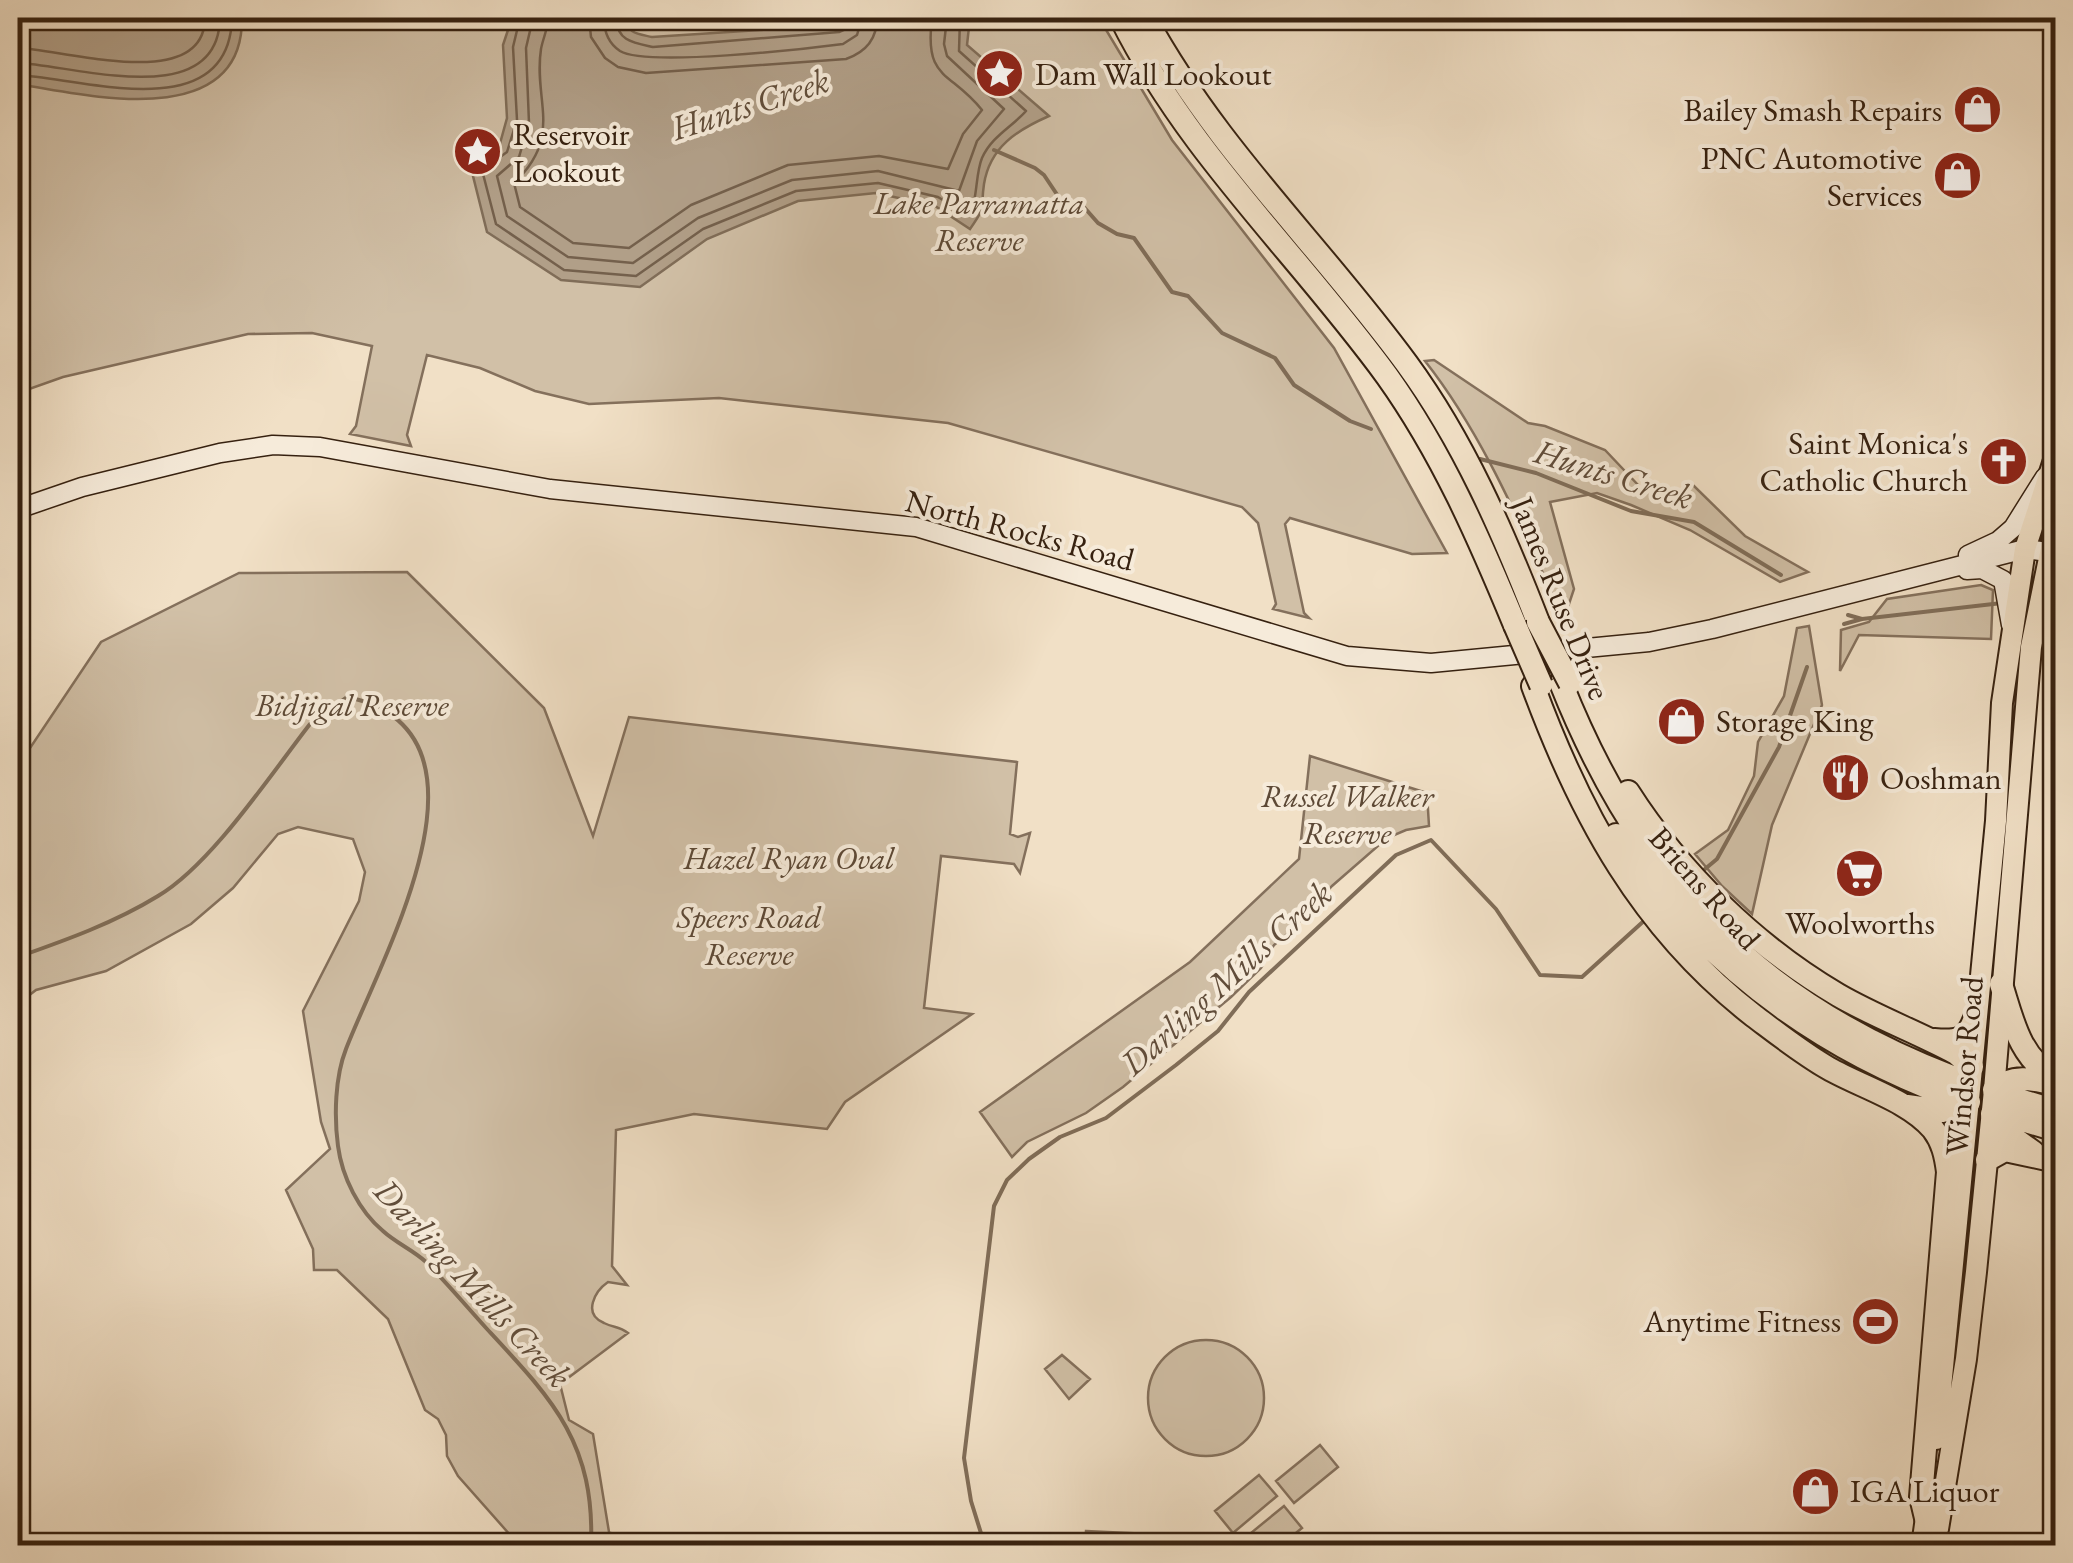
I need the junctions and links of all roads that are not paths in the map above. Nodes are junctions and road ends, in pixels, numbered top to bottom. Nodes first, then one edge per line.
1 (1120, 18) edge
2 (1145, 18) edge
3 (2053, 462) edge
4 (18, 509) edge
5 (2056, 524) edge
6 (2025, 549) junction
7 (2048, 552) junction
8 (1942, 571) junction
9 (2011, 593) junction
10 (1526, 624) junction
11 (2017, 626) junction
12 (1551, 684) junction
13 (1651, 869) junction
14 (1699, 925) junction
15 (2001, 984) junction
16 (1976, 1018) junction
17 (1930, 1039) junction
18 (2056, 1082) edge
19 (1982, 1095) junction
20 (1889, 1100) junction
21 (2056, 1110) edge
22 (2056, 1130) edge
23 (2048, 1159) edge
24 (1987, 1160) junction
25 (1926, 1518) junction
26 (1922, 1546) edge
27 (1935, 1546) edge

1 - 10 highway, James Ruse Drive
2 - 10 highway, James Ruse Drive
3 - 6 main road, Windsor Road
3 - 8 main road, North Rocks Road
4 - 8 main road, North Rocks Road
5 - 7 main road, Windsor Road
6 - 7 main road, North Rocks Road
6 - 8 main road, North Rocks Road
6 - 9 main road, Windsor Road
7 - 11 main road, Windsor Road
8 - 9 main road
9 - 11 main road, Windsor Road
10 - 12 highway, James Ruse Drive, bridge
11 - 15 main road, Windsor Road
11 - 16 main road, Windsor Road
12 - 13 highway, James Ruse Drive
12 - 13 highway
13 - 14 highway, Briens Road
13 - 14 highway
14 - 17 highway
14 - 19 highway, Briens Road
14 - 20 highway
15 - 18 highway
15 - 19 main road, Windsor Road
16 - 17 highway
16 - 19 main road, Windsor Road
17 - 19 highway
18 - 19 highway
19 - 20 highway
19 - 21 highway
19 - 22 highway, Briens Road
19 - 23 highway
19 - 24 main road, Windsor Road
19 - 25 main road, Windsor Road
20 - 25 highway
23 - 24 highway
24 - 27 main road, Windsor Road
25 - 26 main road, Windsor Road

